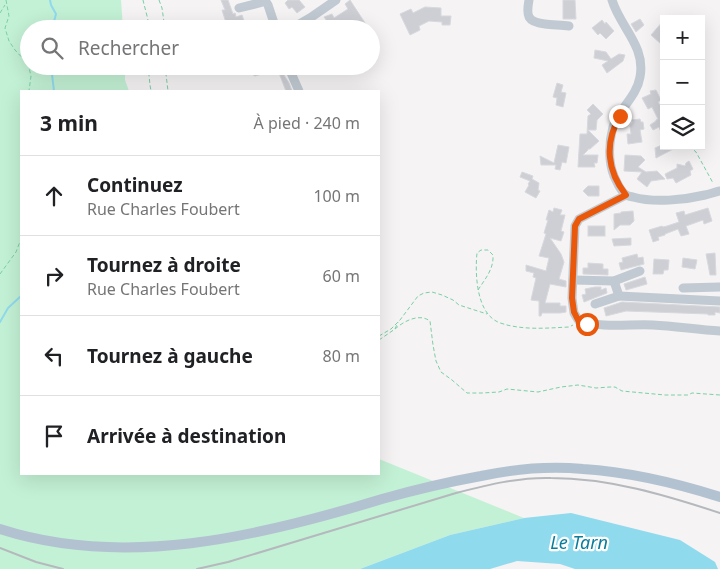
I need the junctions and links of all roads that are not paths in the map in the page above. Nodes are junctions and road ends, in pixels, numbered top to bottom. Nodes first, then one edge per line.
1 (336, 0) edge
2 (529, 0) edge
3 (612, 0) edge
4 (239, 8) dead end
5 (273, 20) edge
6 (307, 20) edge
7 (569, 26) dead end
8 (292, 75) edge
9 (299, 90) edge
10 (719, 191) edge
11 (626, 195) junction
12 (640, 271) dead end
13 (573, 280) junction
14 (614, 281) junction
15 (683, 288) dead end
16 (720, 288) edge
17 (619, 296) junction
18 (720, 301) edge
19 (595, 304) dead end
20 (720, 331) edge
21 (720, 497) edge
22 (0, 529) edge
23 (233, 547) dead end
24 (46, 551) dead end

1 - 6 street
2 - 7 street
3 - 11 street
4 - 5 street
8 - 9 street
10 - 11 street
11 - 13 street
12 - 14 street
13 - 14 street
13 - 20 street
14 - 17 street
15 - 16 street
17 - 18 street
17 - 19 street
21 - 23 main road
22 - 24 main road

